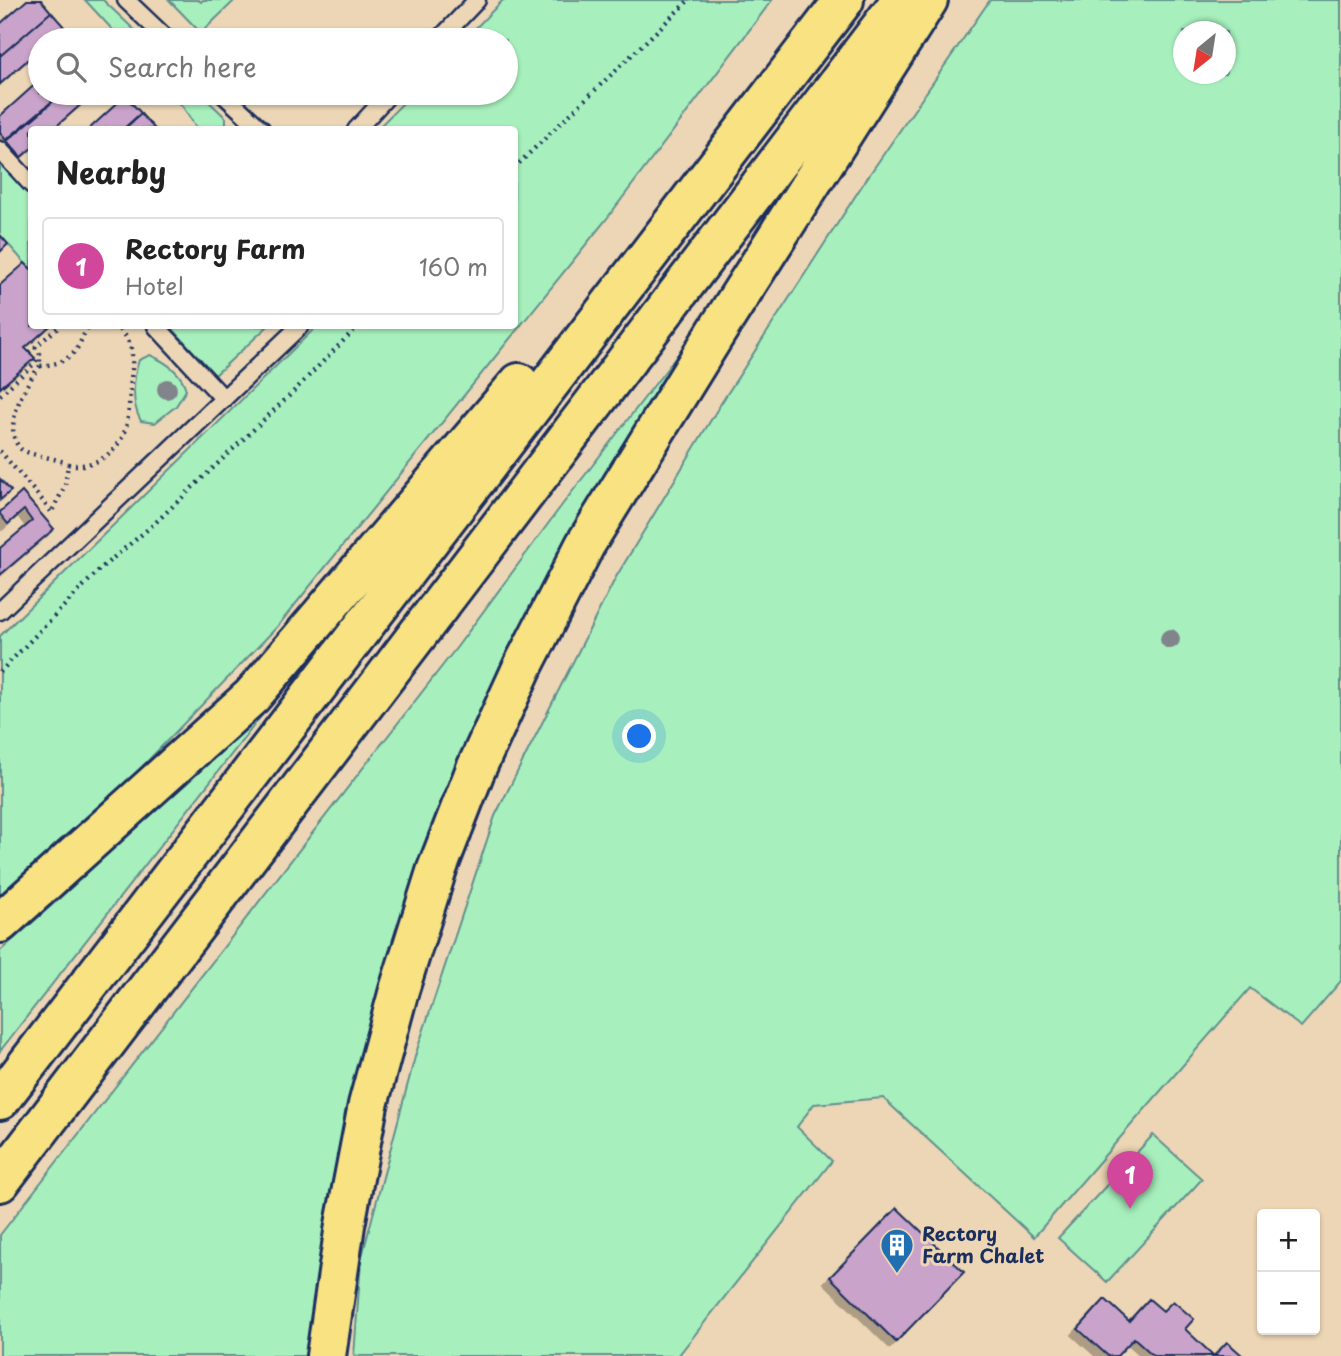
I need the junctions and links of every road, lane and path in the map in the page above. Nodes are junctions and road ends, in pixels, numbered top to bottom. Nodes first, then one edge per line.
1 (126, 0) edge
2 (477, 0) edge
3 (689, 0) edge
4 (844, 0) edge
5 (902, 0) edge
6 (928, 0) edge
7 (155, 28) edge
8 (450, 28) edge
9 (812, 41) junction
10 (235, 105) edge
11 (379, 105) edge
12 (258, 126) edge
13 (360, 126) edge
14 (0, 150) edge
15 (518, 164) edge
16 (28, 181) edge
17 (56, 329) edge
18 (88, 329) edge
19 (120, 329) edge
20 (159, 329) edge
21 (297, 329) edge
22 (355, 329) edge
23 (35, 347) junction
24 (29, 352) dead end
25 (40, 354) junction
26 (40, 366) junction
27 (0, 395) edge
28 (224, 399) junction
29 (0, 451) edge
30 (68, 464) junction
31 (0, 611) edge
32 (0, 672) edge
33 (0, 923) edge
34 (0, 1101) edge
35 (0, 1182) edge
36 (326, 1356) edge

1 - 7 lane
2 - 8 lane
3 - 15 path
4 - 9 highway
5 - 35 highway
6 - 36 highway
9 - 33 highway
9 - 34 highway
10 - 12 lane
11 - 13 lane
14 - 16 lane
17 - 23 path
18 - 26 path
19 - 30 path
20 - 28 lane
21 - 28 lane
22 - 32 path
23 - 24 path
23 - 25 path
25 - 26 path
25 - 27 path
26 - 30 path
28 - 31 lane
29 - 30 path

